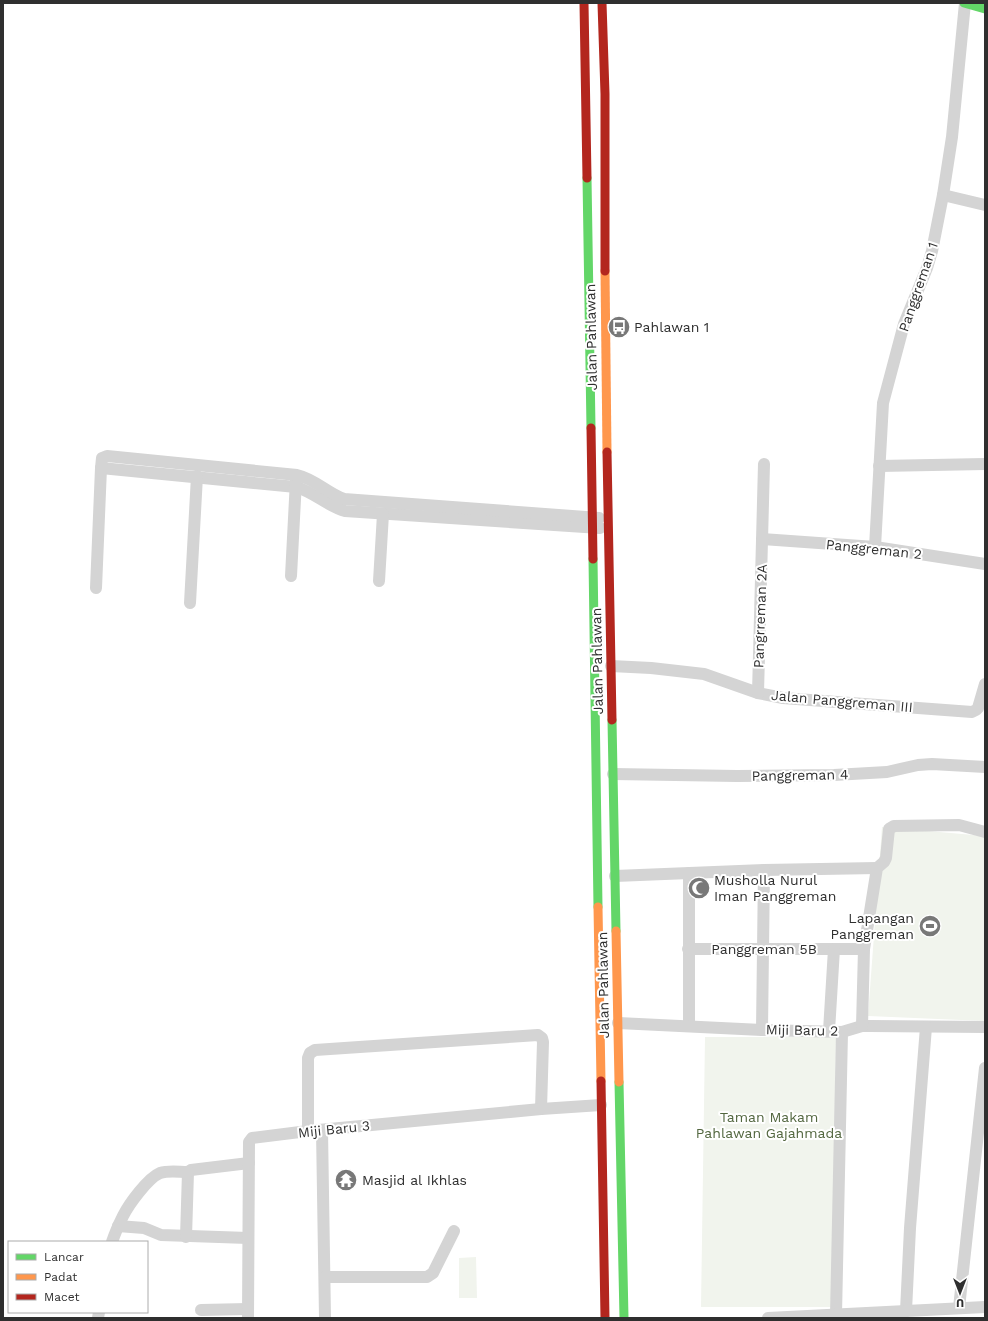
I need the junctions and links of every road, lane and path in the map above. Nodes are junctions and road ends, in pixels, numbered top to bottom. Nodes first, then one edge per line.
1 (584, 3) edge
2 (602, 3) edge
3 (965, 3) edge
4 (981, 6) edge
5 (943, 195) junction
6 (985, 205) edge
7 (590, 357) junction
8 (605, 357) junction
9 (764, 464) dead end
10 (985, 464) edge
11 (879, 466) junction
12 (100, 468) junction
13 (197, 476) junction
14 (296, 481) junction
15 (383, 514) junction
16 (592, 523) junction
17 (608, 523) junction
18 (762, 539) junction
19 (875, 547) junction
20 (985, 564) edge
21 (292, 576) dead end
22 (379, 581) dead end
23 (96, 588) dead end
24 (190, 603) dead end
25 (611, 666) junction
26 (985, 684) edge
27 (758, 693) junction
28 (596, 744) junction
29 (613, 745) junction
30 (985, 767) edge
31 (613, 774) junction
32 (985, 832) edge
33 (877, 868) junction
34 (764, 870) junction
35 (688, 873) junction
36 (615, 876) junction
37 (688, 949) junction
38 (763, 949) junction
39 (834, 949) junction
40 (864, 949) junction
41 (618, 1023) junction
42 (689, 1026) junction
43 (862, 1026) junction
44 (926, 1027) junction
45 (985, 1027) edge
46 (762, 1030) junction
47 (829, 1031) junction
48 (842, 1032) junction
49 (985, 1068) edge
50 (599, 1106) junction
51 (541, 1109) junction
52 (322, 1130) junction
53 (308, 1131) junction
54 (249, 1163) junction
55 (188, 1172) junction
56 (118, 1226) junction
57 (454, 1231) dead end
58 (187, 1237) junction
59 (248, 1238) junction
60 (112, 1241) edge
61 (324, 1277) junction
62 (985, 1307) edge
63 (959, 1308) junction
64 (201, 1310) dead end
65 (906, 1311) junction
66 (248, 1314) edge
67 (836, 1315) junction
68 (325, 1318) edge
69 (605, 1318) edge
70 (624, 1318) edge
71 (768, 1318) edge

1 - 7 main road, Jalan Pahlawan
2 - 8 main road, Jalan Pahlawan
3 - 4 main road
3 - 5 street, Panggreman 1
5 - 6 street
5 - 11 street, Panggreman 1
7 - 8 main road
7 - 16 main road, Jalan Pahlawan
8 - 17 main road, Jalan Pahlawan
9 - 18 street, Pangrreman 2A
10 - 11 street
11 - 19 street, Panggreman 1
12 - 13 street
12 - 14 street
12 - 23 street
13 - 14 street
13 - 24 street
14 - 15 street
14 - 16 street
14 - 21 street
15 - 16 street
15 - 22 street
16 - 17 street
16 - 28 main road, Jalan Pahlawan
17 - 25 main road, Jalan Pahlawan
18 - 19 street, Panggreman 2
18 - 27 street, Pangrreman 2A
19 - 20 street, Panggreman 2
25 - 27 street, Jalan Panggreman III
25 - 29 main road, Jalan Pahlawan
26 - 27 street, Jalan Panggreman III
28 - 29 main road
28 - 50 main road, Jalan Pahlawan
29 - 31 main road, Jalan Pahlawan
30 - 31 street, Panggreman 4
31 - 36 main road, Jalan Pahlawan
32 - 33 street
33 - 34 street
33 - 40 street
34 - 35 street
34 - 38 street
35 - 36 street
35 - 37 street
36 - 41 main road, Jalan Pahlawan
37 - 38 street, Panggreman 5B
37 - 42 street
38 - 39 street, Panggreman 5B
38 - 46 street
39 - 40 street, Panggreman 5B
39 - 47 street
40 - 43 street
41 - 42 street, Miji Baru 2
41 - 70 main road, Jalan Pahlawan
42 - 46 street, Miji Baru 2
43 - 44 street, Miji Baru 2
43 - 48 street, Miji Baru 2
44 - 45 street, Miji Baru 2
44 - 65 street
46 - 47 street, Miji Baru 2
47 - 48 street, Miji Baru 2
48 - 67 street
49 - 63 street
50 - 51 street, Miji Baru 3
50 - 69 main road, Jalan Pahlawan
51 - 52 street, Miji Baru 3
51 - 53 street
52 - 53 street, Miji Baru 3
52 - 61 street
53 - 54 street, Miji Baru 3
54 - 55 street
54 - 59 street, Miji Baru 3
55 - 56 street
55 - 58 street
56 - 58 street
56 - 60 street
57 - 61 street
58 - 59 street
59 - 66 street, Miji Baru 3
61 - 68 street
62 - 63 street
63 - 65 street
64 - 66 street
65 - 67 street
67 - 71 street

